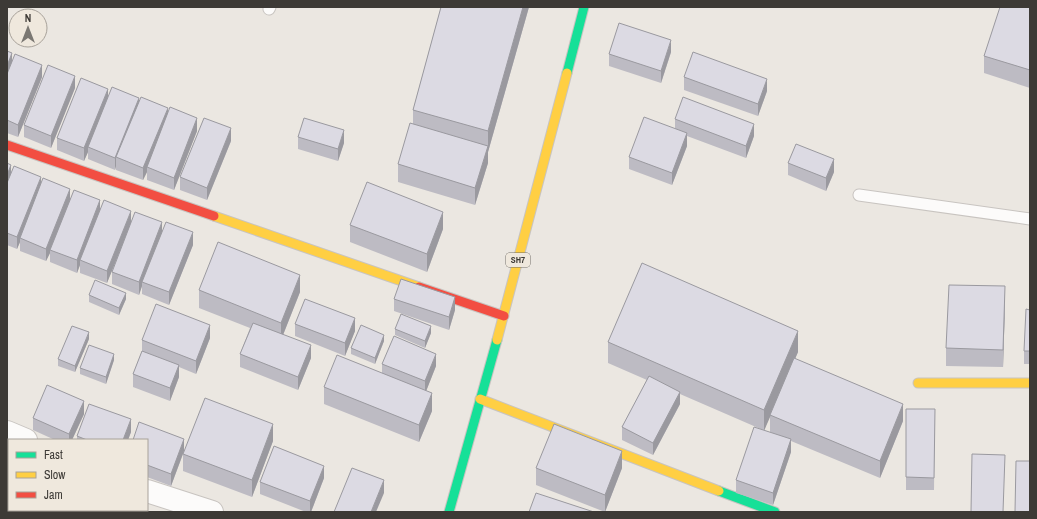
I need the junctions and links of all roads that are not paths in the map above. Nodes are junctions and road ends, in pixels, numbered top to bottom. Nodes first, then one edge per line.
1 (584, 7) edge
2 (7, 145) edge
3 (859, 195) dead end
4 (1030, 219) edge
5 (504, 316) junction
6 (918, 383) dead end
7 (1030, 383) edge
8 (480, 399) junction
9 (7, 432) edge
10 (24, 439) edge
11 (150, 499) edge
12 (212, 512) edge
13 (449, 512) edge
14 (775, 512) edge

1 - 5 street, SH7
2 - 5 street
3 - 4 lane
5 - 8 street, SH7
6 - 7 street
8 - 13 street, SH7
8 - 14 street
9 - 10 street
11 - 12 street

